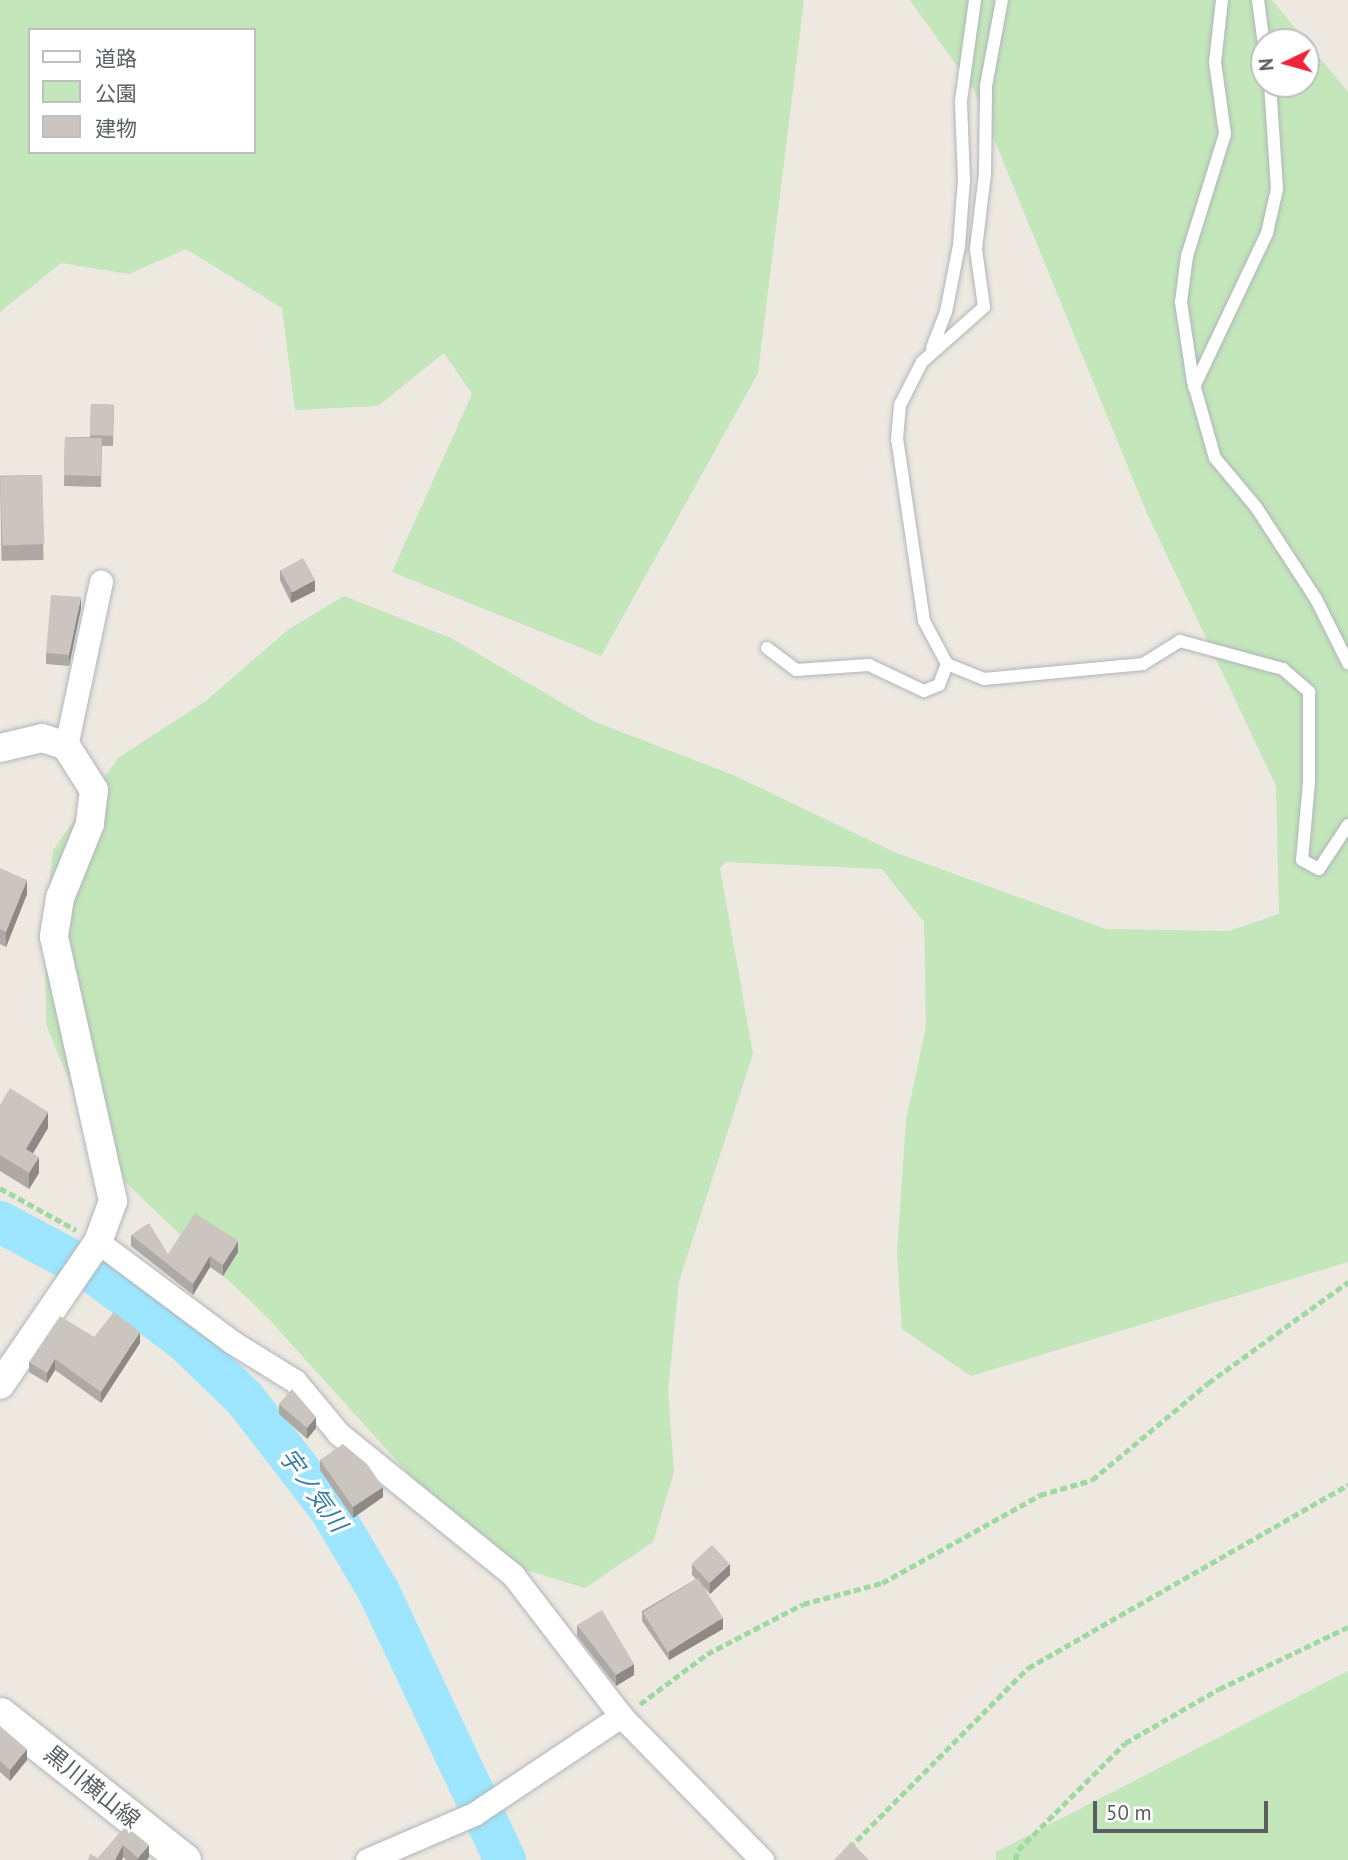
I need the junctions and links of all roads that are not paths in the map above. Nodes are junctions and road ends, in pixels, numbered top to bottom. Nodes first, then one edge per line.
1 (975, 0) edge
2 (1002, 0) edge
3 (1222, 0) edge
4 (1258, 0) edge
5 (1262, 28) edge
6 (1271, 98) edge
7 (929, 355) junction
8 (1194, 388) junction
9 (101, 582) dead end
10 (766, 648) dead end
11 (1348, 663) edge
12 (947, 664) junction
13 (66, 746) junction
14 (0, 748) edge
15 (1348, 825) edge
16 (98, 1242) junction
17 (0, 1385) edge
18 (0, 1714) edge
19 (621, 1716) junction
20 (184, 1860) edge
21 (367, 1860) edge
22 (762, 1860) edge

1 - 7 lane
2 - 7 lane
3 - 8 lane
4 - 5 lane
6 - 8 lane
7 - 12 lane
8 - 11 lane
9 - 13 street
10 - 12 lane
12 - 15 lane
13 - 14 street
13 - 16 street
16 - 17 street
16 - 19 street
18 - 20 main road, 黒川横山線
19 - 21 street
19 - 22 street

